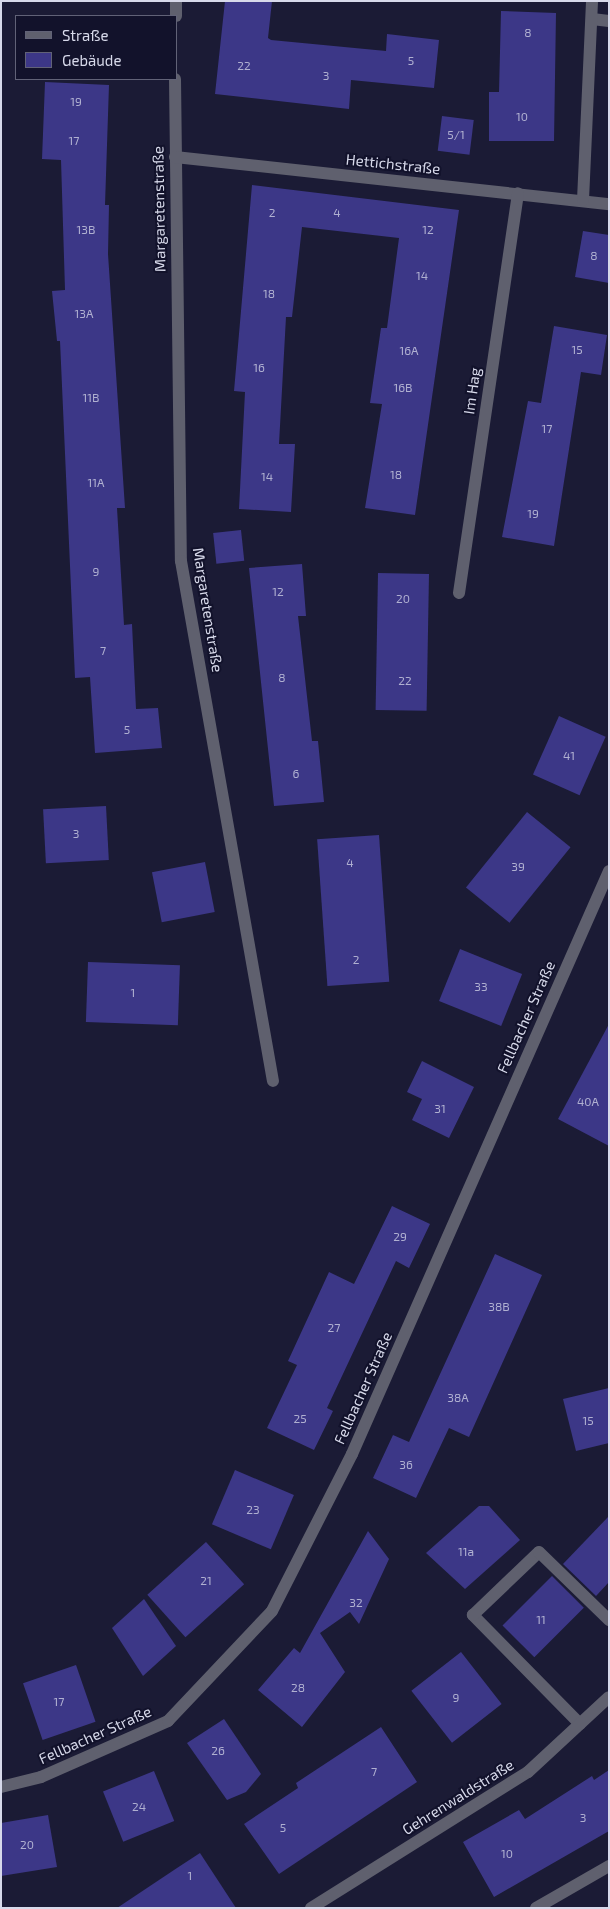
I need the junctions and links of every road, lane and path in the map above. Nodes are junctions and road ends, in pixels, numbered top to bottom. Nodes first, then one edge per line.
1 (176, 1) edge
2 (592, 1) edge
3 (176, 15) edge
4 (592, 19) junction
5 (609, 21) edge
6 (175, 80) edge
7 (175, 157) junction
8 (518, 193) junction
9 (583, 200) junction
10 (609, 204) edge
11 (459, 593) dead end
12 (609, 871) edge
13 (273, 1081) dead end
14 (609, 1620) edge
15 (609, 1697) edge
16 (580, 1724) junction
17 (1, 1787) edge
18 (609, 1866) edge
19 (311, 1908) edge
20 (536, 1908) edge

1 - 3 street
2 - 4 street
4 - 5 street
4 - 9 street
6 - 7 street, Margaretenstraße
7 - 8 street, Hettichstraße
7 - 13 street, Margaretenstraße
8 - 9 street, Hettichstraße
8 - 11 street, Im Hag
9 - 10 street, Hettichstraße
12 - 17 street, Fellbacher Straße
14 - 16 street
15 - 16 street, Gehrenwaldstraße
16 - 19 street, Gehrenwaldstraße
18 - 20 street

